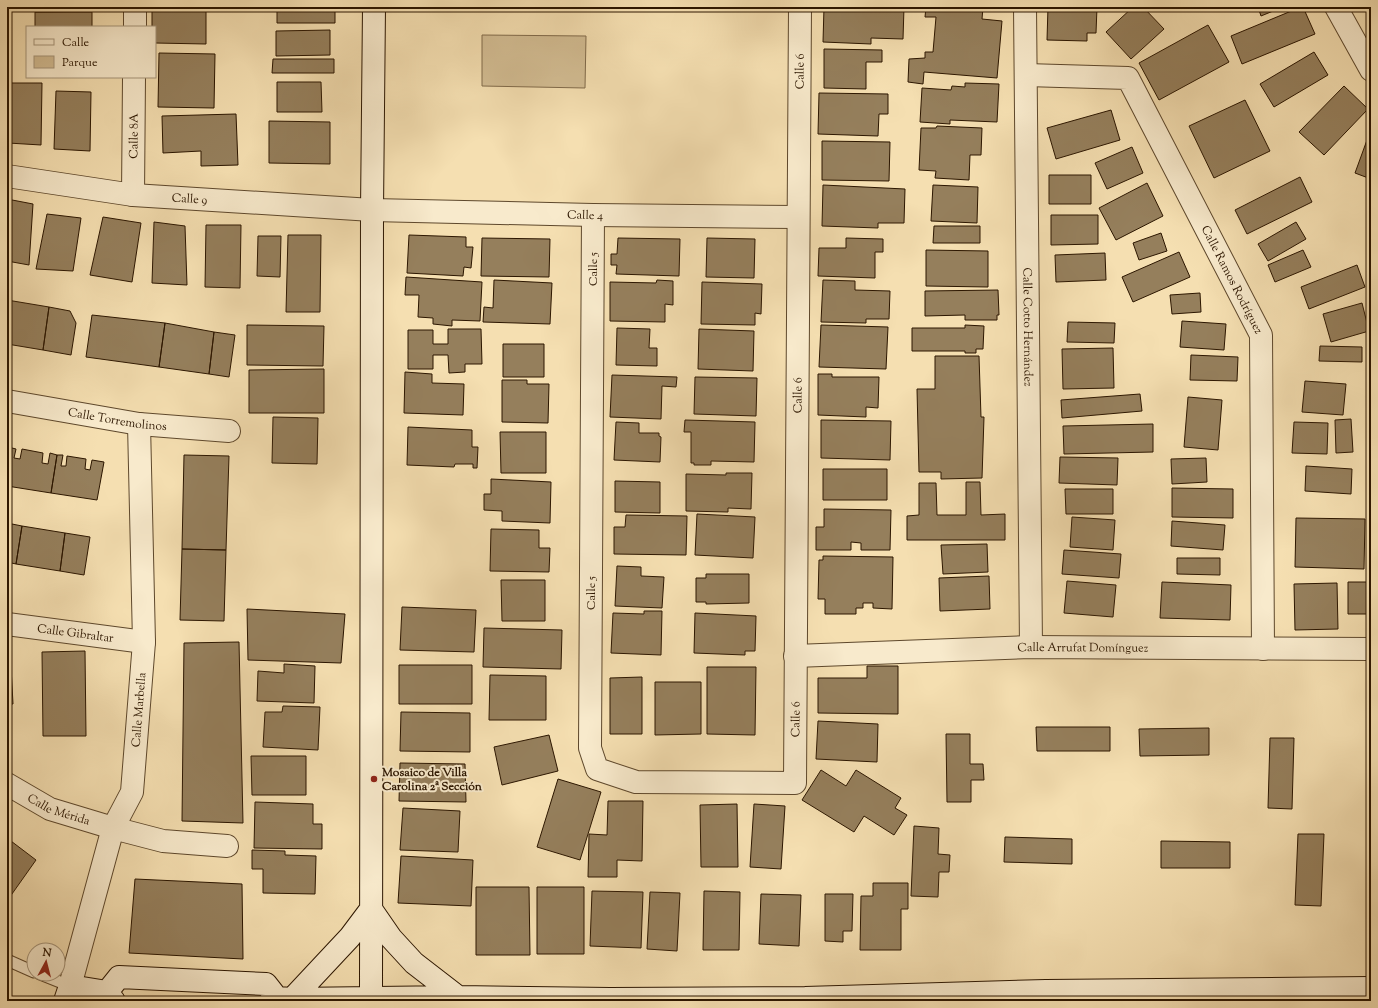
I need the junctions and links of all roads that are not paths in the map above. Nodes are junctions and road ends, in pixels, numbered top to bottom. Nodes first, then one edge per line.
1 (135, 7) edge
2 (374, 7) edge
3 (800, 7) edge
4 (1025, 7) edge
5 (1336, 7) edge
6 (135, 26) edge
7 (1371, 70) edge
8 (1026, 75) junction
9 (134, 78) edge
10 (7, 176) edge
11 (133, 195) junction
12 (372, 210) junction
13 (593, 215) junction
14 (798, 217) junction
15 (7, 401) edge
16 (138, 424) junction
17 (229, 431) dead end
18 (7, 624) edge
19 (144, 642) junction
20 (1031, 647) junction
21 (1263, 649) junction
22 (1371, 649) edge
23 (795, 656) junction
24 (795, 783) joint
25 (7, 784) edge
26 (113, 828) junction
27 (226, 846) dead end
28 (371, 909) junction
29 (7, 960) edge
30 (26, 968) edge
31 (51, 982) edge
32 (1371, 988) edge
33 (227, 992) edge
34 (68, 994) edge
35 (110, 996) edge
36 (1046, 996) edge
37 (455, 999) edge
38 (805, 999) edge
39 (284, 1000) edge
40 (371, 1000) edge

1 - 6 street
2 - 12 street
3 - 14 street, Calle 6
4 - 8 street, Calle Cotto Hernández
5 - 7 street
8 - 20 street, Calle Cotto Hernández
8 - 21 street, Calle Ramos Rodríguez
9 - 11 street, Calle 8A
10 - 11 street, Calle 9
11 - 12 street, Calle 9
12 - 13 street, Calle 4
12 - 28 street
13 - 14 street, Calle 4
13 - 24 street, Calle 5
14 - 23 street, Calle 6
15 - 16 street, Calle Torremolinos
16 - 17 street, Calle Torremolinos
16 - 19 street, Calle Marbella
18 - 19 street, Calle Gibraltar
19 - 26 street, Calle Marbella
20 - 21 street, Calle Arrufat Domínguez
20 - 23 street, Calle Arrufat Domínguez
21 - 22 street, Calle Arrufat Domínguez
23 - 24 street, Calle 6
25 - 26 street, Calle Mérida
26 - 27 street, Calle Mérida
26 - 34 street, Calle Marbella
28 - 37 street
28 - 39 street
28 - 40 street
29 - 30 lane
31 - 34 lane
32 - 36 street
33 - 35 street
33 - 39 street
34 - 35 street
36 - 38 street
37 - 38 street
37 - 40 street
39 - 40 street

